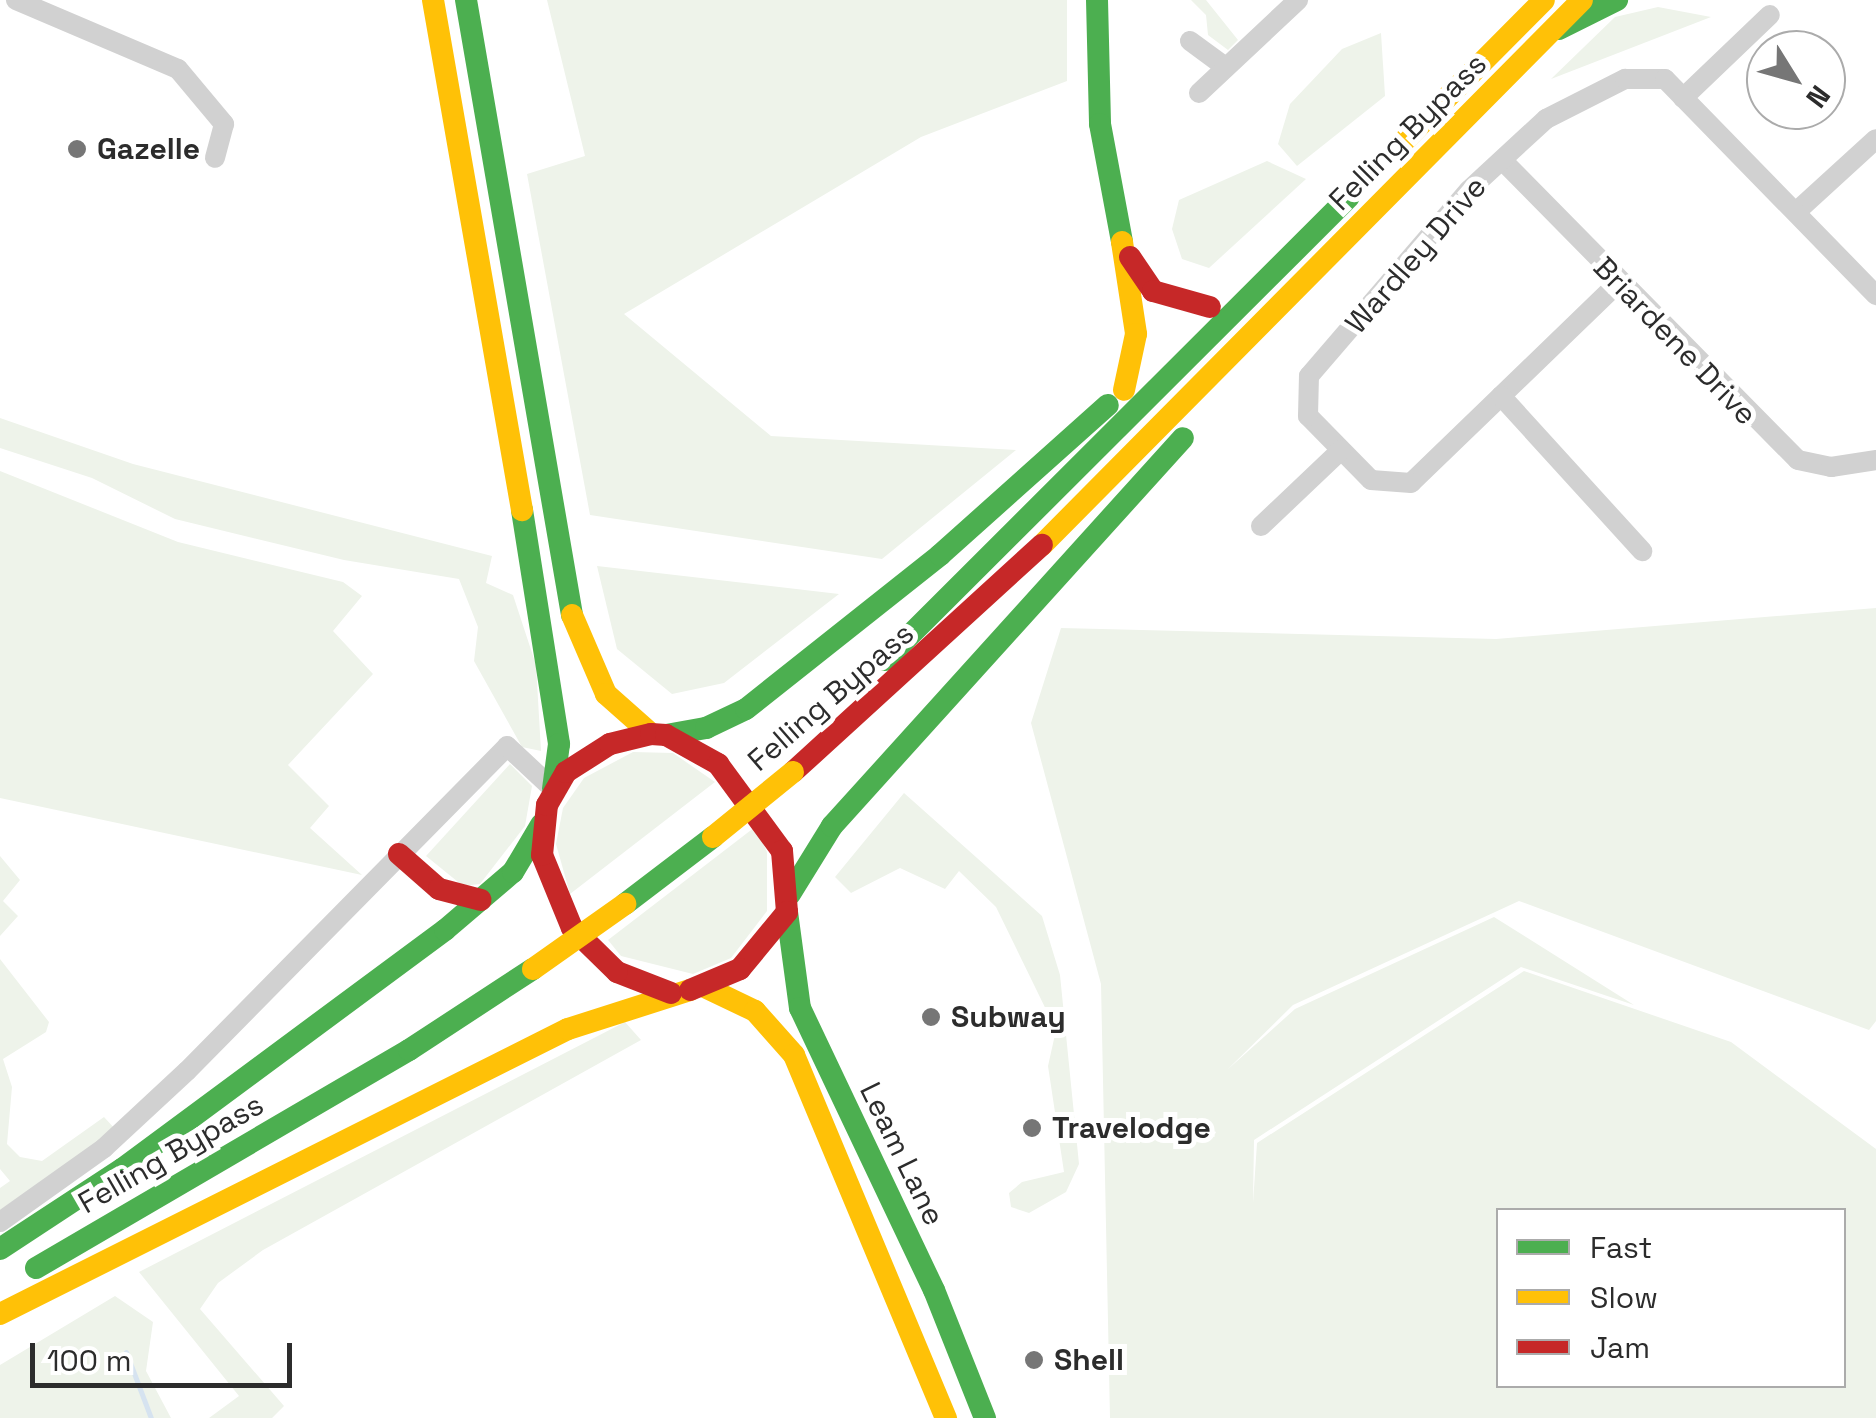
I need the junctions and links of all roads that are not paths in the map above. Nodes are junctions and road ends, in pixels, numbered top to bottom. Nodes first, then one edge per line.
1 (16, 0) edge
2 (434, 0) edge
3 (466, 0) edge
4 (1098, 0) edge
5 (1298, 0) edge
6 (1544, 0) edge
7 (1582, 0) edge
8 (1617, 0) edge
9 (1770, 15) dead end
10 (1547, 35) junction
11 (1190, 41) dead end
12 (1224, 66) junction
13 (1199, 93) dead end
14 (1683, 98) junction
15 (1876, 139) edge
16 (215, 158) dead end
17 (1502, 160) junction
18 (1384, 161) dead end
19 (1796, 212) junction
20 (1122, 242) junction
21 (1318, 267) junction
22 (1618, 284) junction
23 (1876, 295) edge
24 (1210, 307) junction
25 (1124, 390) junction
26 (1501, 396) junction
27 (1341, 450) junction
28 (1876, 460) edge
29 (1261, 526) dead end
30 (1642, 551) dead end
31 (659, 734) junction
32 (786, 765) junction
33 (552, 790) junction
34 (543, 821) junction
35 (400, 854) junction
36 (481, 900) junction
37 (788, 903) junction
38 (528, 961) junction
39 (708, 988) junction
40 (671, 993) junction
41 (0, 1222) edge
42 (0, 1249) edge
43 (0, 1265) edge
44 (0, 1290) edge
45 (0, 1314) edge
46 (946, 1418) edge
47 (985, 1418) edge

1 - 16 street
2 - 33 main road
3 - 31 main road
4 - 20 main road
5 - 12 street
6 - 18 main road, Felling Bypass
7 - 10 main road, Felling Bypass
8 - 10 main road
9 - 14 street
10 - 21 main road, Felling Bypass
11 - 12 street
12 - 13 street
14 - 17 street, Wardley Drive
14 - 19 street, Wardley Drive
15 - 19 street
17 - 22 street, Briardene Drive
17 - 27 street, Wardley Drive
19 - 23 street, Wardley Drive
20 - 24 main road
20 - 25 main road
21 - 32 main road, Felling Bypass
21 - 37 main road
22 - 26 street, Wardley Drive
22 - 28 street, Briardene Drive
24 - 25 main road
24 - 32 main road, Felling Bypass
25 - 31 main road
26 - 27 street, Wardley Drive
26 - 30 street
27 - 29 street
31 - 33 main road
31 - 37 main road
32 - 38 main road, Felling Bypass, bridge
33 - 34 main road
33 - 35 street
34 - 36 main road
34 - 40 main road
35 - 36 main road
35 - 41 street
36 - 42 main road
37 - 39 main road
37 - 47 main road, Leam Lane
38 - 43 main road, Felling Bypass
38 - 44 main road, Felling Bypass
39 - 40 main road
39 - 46 main road, Leam Lane
40 - 45 main road

